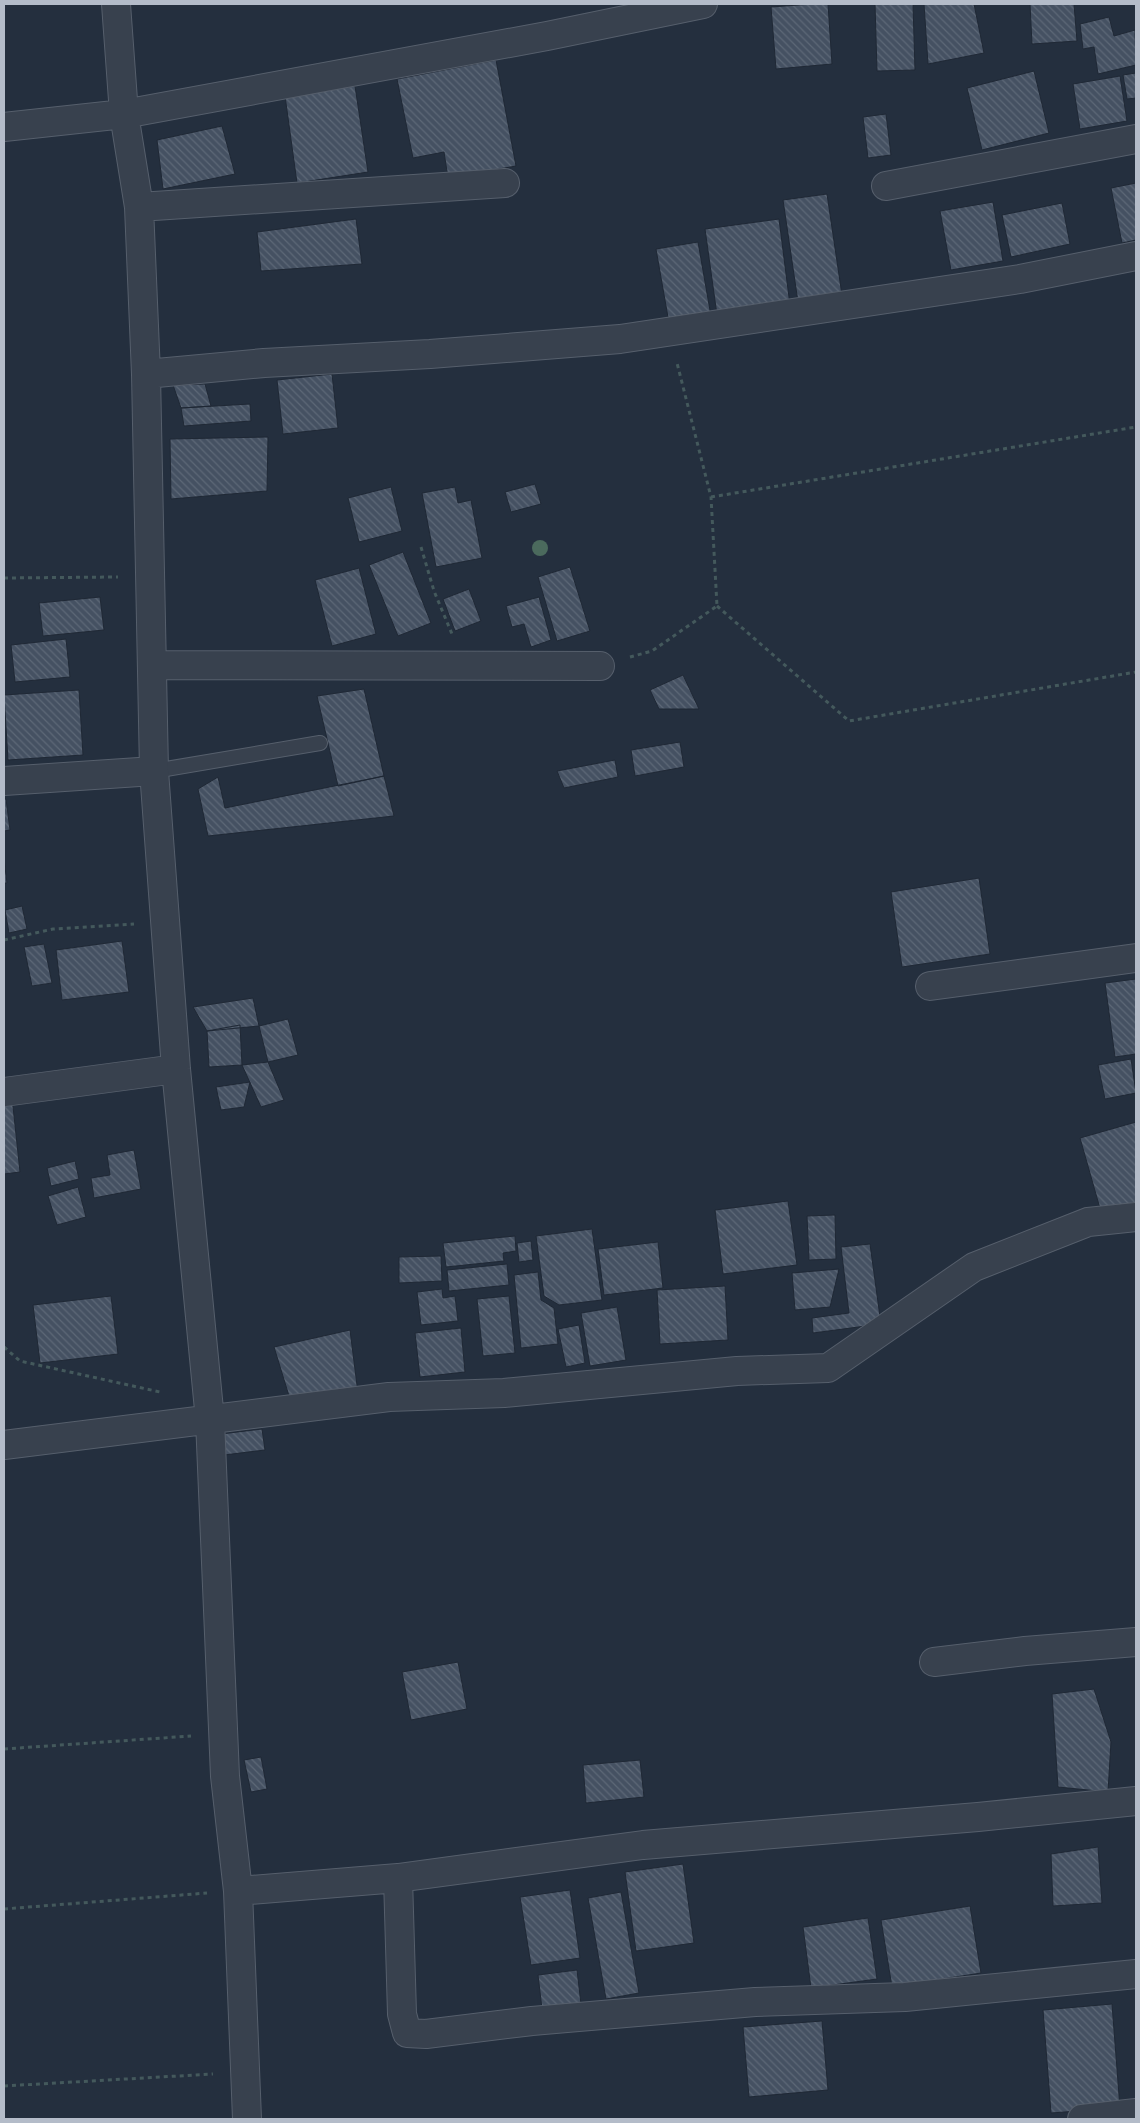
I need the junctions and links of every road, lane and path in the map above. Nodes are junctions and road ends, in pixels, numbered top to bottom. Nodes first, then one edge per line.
1 (116, 4) edge
2 (703, 4) edge
3 (124, 114) junction
4 (4, 127) edge
5 (1136, 138) edge
6 (505, 183) dead end
7 (886, 186) dead end
8 (139, 207) junction
9 (1136, 256) edge
10 (670, 331) junction
11 (146, 374) junction
12 (1136, 427) edge
13 (711, 497) junction
14 (421, 547) dead end
15 (151, 576) junction
16 (4, 578) edge
17 (717, 606) junction
18 (152, 665) junction
19 (462, 665) junction
20 (600, 666) joint
21 (1136, 672) edge
22 (320, 743) dead end
23 (154, 771) junction
24 (4, 781) edge
25 (166, 923) junction
26 (4, 940) edge
27 (1136, 958) edge
28 (930, 986) dead end
29 (176, 1069) junction
30 (4, 1092) edge
31 (1136, 1217) edge
32 (4, 1347) edge
33 (198, 1421) junction
34 (4, 1445) edge
35 (1136, 1642) edge
36 (934, 1662) dead end
37 (224, 1734) junction
38 (4, 1749) edge
39 (1136, 1801) edge
40 (398, 1878) junction
41 (238, 1891) junction
42 (4, 1909) edge
43 (1136, 1974) edge
44 (246, 2072) junction
45 (4, 2086) edge
46 (1136, 2113) edge
47 (247, 2119) edge
48 (1082, 2119) edge

1 - 3 street
2 - 3 street
3 - 4 street
3 - 8 street
5 - 7 street
6 - 8 street
8 - 11 street
9 - 10 street
10 - 11 street
10 - 13 path
11 - 15 street
12 - 13 path
13 - 17 path
14 - 19 path
15 - 16 path
15 - 18 street
17 - 20 path
17 - 21 path
18 - 19 street
18 - 23 street
19 - 20 street
22 - 23 lane
23 - 24 street
23 - 25 street
25 - 26 path
25 - 29 street
27 - 28 street
29 - 30 street
29 - 33 street
31 - 33 street
32 - 33 path
33 - 34 street
33 - 37 street
35 - 36 street
37 - 38 path
37 - 41 street
39 - 40 street
40 - 41 street
40 - 43 street
41 - 42 path
41 - 44 street
44 - 45 path
44 - 47 street
46 - 48 street

